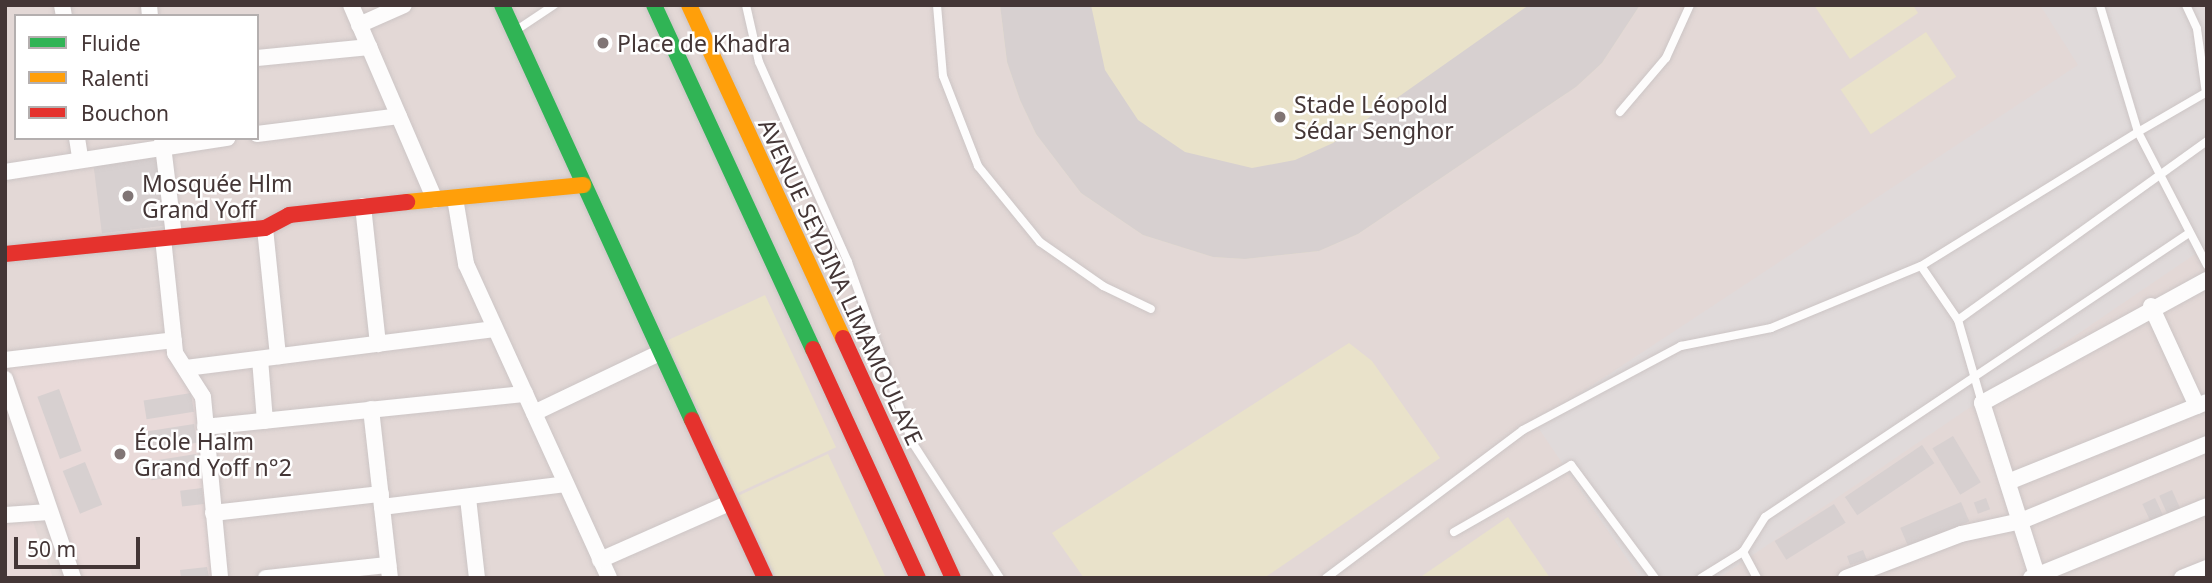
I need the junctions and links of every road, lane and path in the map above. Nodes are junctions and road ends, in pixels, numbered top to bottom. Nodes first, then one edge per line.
1 (351, 5) edge
2 (404, 5) edge
3 (502, 5) edge
4 (554, 5) edge
5 (654, 5) edge
6 (689, 5) edge
7 (746, 5) edge
8 (937, 5) edge
9 (1690, 5) edge
10 (2101, 5) edge
11 (2186, 5) edge
12 (359, 25) junction
13 (514, 32) junction
14 (369, 47) junction
15 (259, 58) edge
16 (2206, 93) edge
17 (1620, 112) dead end
18 (399, 116) junction
19 (2138, 132) junction
20 (259, 134) edge
21 (77, 140) edge
22 (195, 140) edge
23 (2207, 141) edge
24 (163, 142) edge
25 (80, 158) junction
26 (5, 172) edge
27 (2159, 172) junction
28 (583, 185) junction
29 (455, 198) junction
30 (435, 200) junction
31 (363, 206) junction
32 (265, 228) junction
33 (2189, 233) junction
34 (168, 237) junction
35 (5, 254) edge
36 (2207, 265) edge
37 (1921, 266) junction
38 (2207, 279) edge
39 (2151, 306) junction
40 (1151, 309) dead end
41 (1958, 320) junction
42 (495, 329) junction
43 (174, 340) junction
44 (378, 344) junction
45 (659, 353) junction
46 (278, 356) junction
47 (260, 359) junction
48 (5, 360) edge
49 (186, 368) junction
50 (5, 379) edge
51 (1976, 379) junction
52 (524, 394) junction
53 (1982, 404) junction
54 (2202, 404) edge
55 (371, 409) junction
56 (534, 413) junction
57 (265, 421) junction
58 (205, 427) junction
59 (2207, 444) edge
60 (2008, 482) junction
61 (566, 484) junction
62 (468, 498) junction
63 (381, 500) junction
64 (729, 503) junction
65 (2207, 506) edge
66 (49, 512) junction
67 (213, 513) junction
68 (5, 515) edge
69 (2021, 522) junction
70 (1454, 532) dead end
71 (1743, 552) junction
72 (600, 560) junction
73 (2207, 568) edge
74 (389, 571) edge
75 (2036, 577) edge
76 (73, 578) edge
77 (220, 578) edge
78 (266, 578) edge
79 (477, 578) edge
80 (608, 578) edge
81 (765, 578) edge
82 (918, 578) edge
83 (953, 578) edge
84 (1000, 578) edge
85 (1326, 578) edge
86 (1655, 578) edge
87 (1702, 578) edge
88 (1757, 578) edge
89 (1846, 578) edge
90 (2182, 578) edge

1 - 12 street
2 - 12 street
3 - 13 main road
4 - 13 lane
5 - 82 main road
6 - 83 main road, AVENUE SEYDINA LIMAMOULAYE
7 - 84 lane
8 - 40 lane
9 - 17 lane
10 - 19 lane
11 - 16 lane
12 - 14 street
13 - 28 main road
14 - 15 street
14 - 18 street
16 - 19 lane
18 - 20 street
18 - 30 street
19 - 27 lane
19 - 37 lane
21 - 25 street
22 - 24 street
23 - 27 lane
24 - 25 street
24 - 34 street
25 - 26 street
27 - 33 lane
27 - 41 lane
28 - 29 main road
28 - 45 main road
29 - 30 main road
29 - 42 street
30 - 31 main road
31 - 32 main road
31 - 44 street
32 - 34 main road
32 - 46 street
33 - 36 lane
33 - 51 lane
34 - 35 main road
34 - 43 street
37 - 41 lane
37 - 85 lane
38 - 39 street
39 - 53 street
39 - 54 street
41 - 51 lane
42 - 44 street
42 - 52 street
43 - 48 street
43 - 49 street
44 - 46 street
45 - 56 street
45 - 64 main road
46 - 47 street
47 - 49 street
47 - 57 street
49 - 58 street
50 - 66 street
51 - 53 lane
51 - 71 lane
52 - 55 street
52 - 56 street
53 - 60 street
54 - 60 street
55 - 57 street
55 - 63 street
56 - 61 street
57 - 58 street
58 - 67 street
59 - 69 street
60 - 69 street
61 - 62 street
61 - 72 street
62 - 63 street
62 - 79 street
63 - 67 street
63 - 74 street
64 - 72 street
64 - 81 main road
65 - 75 street
66 - 68 street
66 - 76 street
67 - 77 street
69 - 75 street
69 - 89 street
70 - 86 lane
71 - 87 lane
71 - 88 lane
72 - 80 street
73 - 90 street
74 - 78 street

